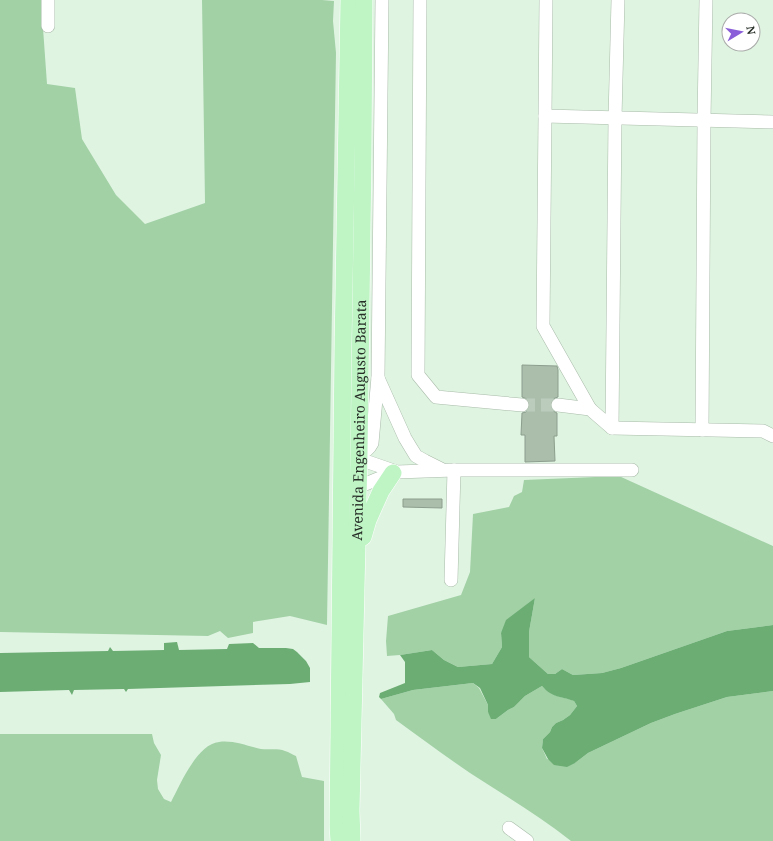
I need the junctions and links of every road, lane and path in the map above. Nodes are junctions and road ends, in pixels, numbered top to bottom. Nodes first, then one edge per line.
1 (48, 0) edge
2 (349, 0) edge
3 (364, 0) edge
4 (382, 0) edge
5 (420, 0) edge
6 (546, 0) edge
7 (618, 0) edge
8 (706, 0) edge
9 (48, 26) dead end
10 (544, 116) junction
11 (615, 118) junction
12 (704, 120) junction
13 (773, 122) edge
14 (378, 377) junction
15 (522, 404) tunnel mouth
16 (558, 405) tunnel mouth
17 (590, 409) junction
18 (612, 428) junction
19 (702, 430) junction
20 (773, 436) edge
21 (359, 458) junction
22 (342, 463) junction
23 (449, 470) junction
24 (632, 470) dead end
25 (395, 472) junction
26 (358, 487) junction
27 (342, 488) junction
28 (357, 558) junction
29 (452, 580) dead end
30 (351, 811) junction
31 (509, 828) dead end
32 (339, 841) edge
33 (352, 841) edge
34 (357, 841) edge
35 (527, 841) edge

1 - 9 street
2 - 22 main road, Avenida Engenheiro Augusto Barata
3 - 21 main road, Avenida Engenheiro Augusto Barata
4 - 14 street
5 - 15 street
6 - 10 street
7 - 11 street
8 - 12 street
10 - 11 street
10 - 17 street
11 - 12 street
11 - 18 street
12 - 13 street
12 - 19 street
14 - 21 street
14 - 23 street
16 - 17 street
17 - 18 street
18 - 19 street
19 - 20 street
21 - 22 street
21 - 25 street
21 - 26 main road, Avenida Engenheiro Augusto Barata
22 - 27 main road, Avenida Engenheiro Augusto Barata
23 - 24 street
23 - 25 street
23 - 29 street
25 - 26 street
25 - 28 main road
26 - 27 street
26 - 28 main road, Avenida Engenheiro Augusto Barata
27 - 32 main road, Avenida Engenheiro Augusto Barata
28 - 30 main road, Avenida Engenheiro Augusto Barata
30 - 33 main road, Avenida Engenheiro Augusto Barata
30 - 34 street
31 - 35 street

